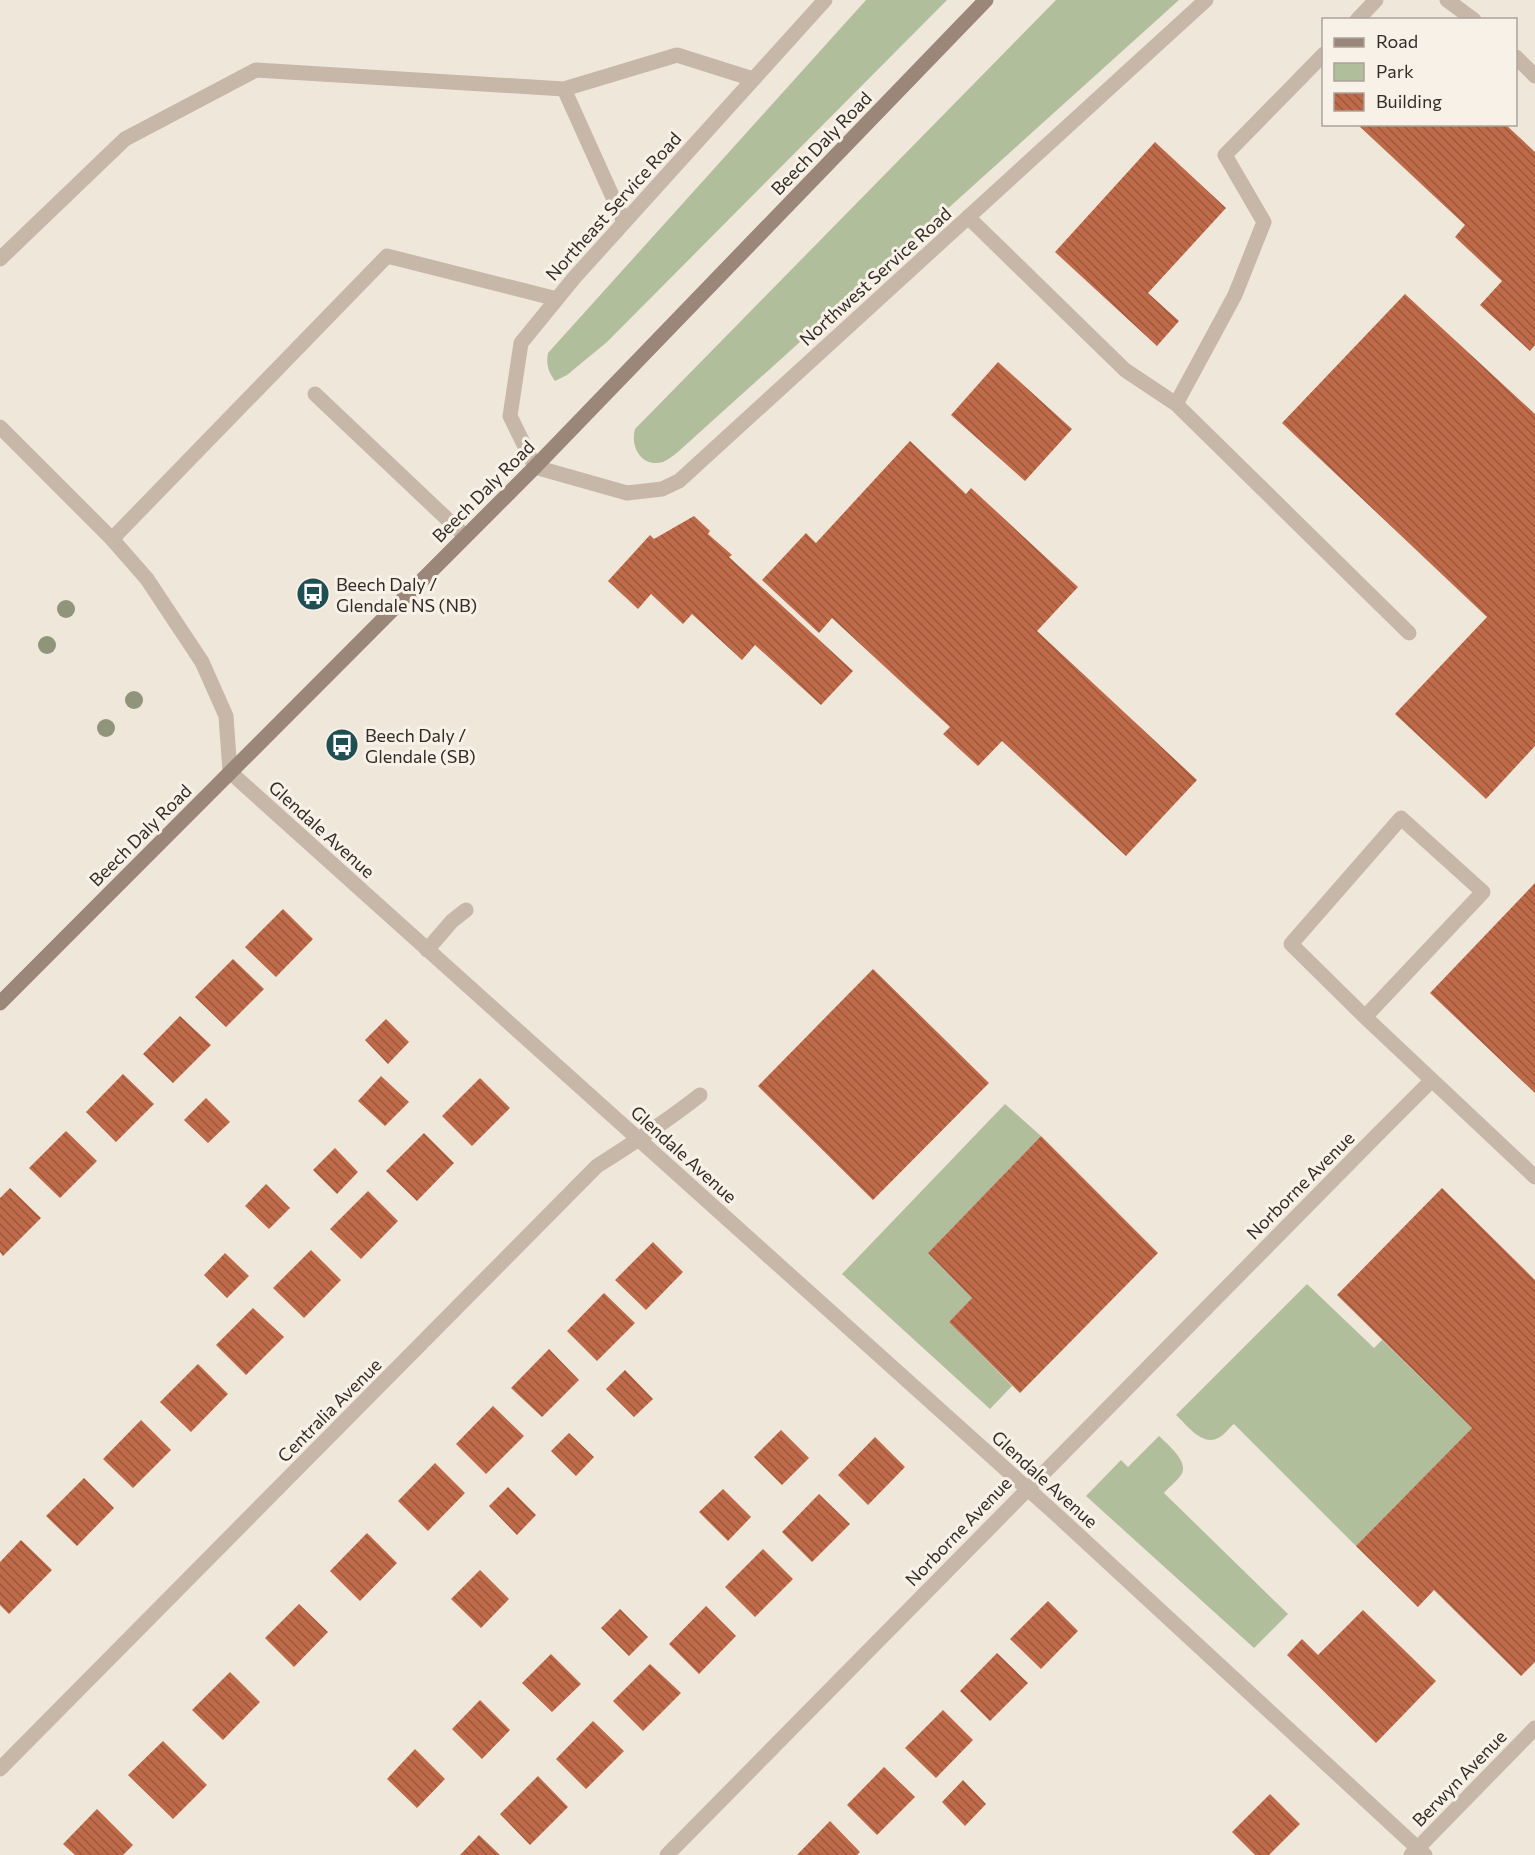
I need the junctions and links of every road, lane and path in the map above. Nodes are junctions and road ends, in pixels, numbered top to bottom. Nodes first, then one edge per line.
1 (825, 0) edge
2 (986, 0) edge
3 (1206, 0) edge
4 (1376, 0) edge
5 (1447, 0) edge
6 (1359, 18) edge
7 (1471, 18) edge
8 (1322, 55) edge
9 (1517, 59) edge
10 (1535, 76) edge
11 (753, 79) junction
12 (564, 90) junction
13 (968, 217) junction
14 (624, 222) junction
15 (0, 259) edge
16 (557, 299) junction
17 (315, 394) dead end
18 (1176, 404) junction
19 (0, 427) edge
20 (535, 468) junction
21 (465, 536) junction
22 (112, 539) junction
23 (1409, 633) dead end
24 (230, 772) junction
25 (466, 910) dead end
26 (427, 951) junction
27 (0, 1003) edge
28 (1365, 1017) junction
29 (1432, 1080) junction
30 (700, 1095) dead end
31 (637, 1138) junction
32 (1535, 1177) edge
33 (1026, 1488) junction
34 (1535, 1728) edge
35 (0, 1769) edge
36 (1418, 1853) edge
37 (667, 1855) edge

1 - 11 street, Northeast Service Road
2 - 20 main road, Beech Daly Road
3 - 13 street, Northwest Service Road
4 - 6 street
5 - 7 street
8 - 18 street
9 - 10 street
11 - 12 street
11 - 14 street, Northeast Service Road
12 - 14 street
12 - 15 street
13 - 18 street
13 - 20 street, Northwest Service Road
14 - 16 street, Northeast Service Road
16 - 20 street, Northeast Service Road
16 - 22 street
17 - 21 street
18 - 23 street
19 - 22 street
20 - 21 main road, Beech Daly Road
21 - 24 main road, Beech Daly Road
22 - 24 street
24 - 26 street, Glendale Avenue
24 - 27 main road, Beech Daly Road
25 - 26 street
26 - 31 street, Glendale Avenue
28 - 28 street
28 - 29 street
29 - 32 street
29 - 33 street, Norborne Avenue
30 - 31 street, Centralia Avenue
31 - 33 street, Glendale Avenue
31 - 35 street, Centralia Avenue
33 - 36 street, Glendale Avenue
33 - 37 street, Norborne Avenue
34 - 36 street, Berwyn Avenue

